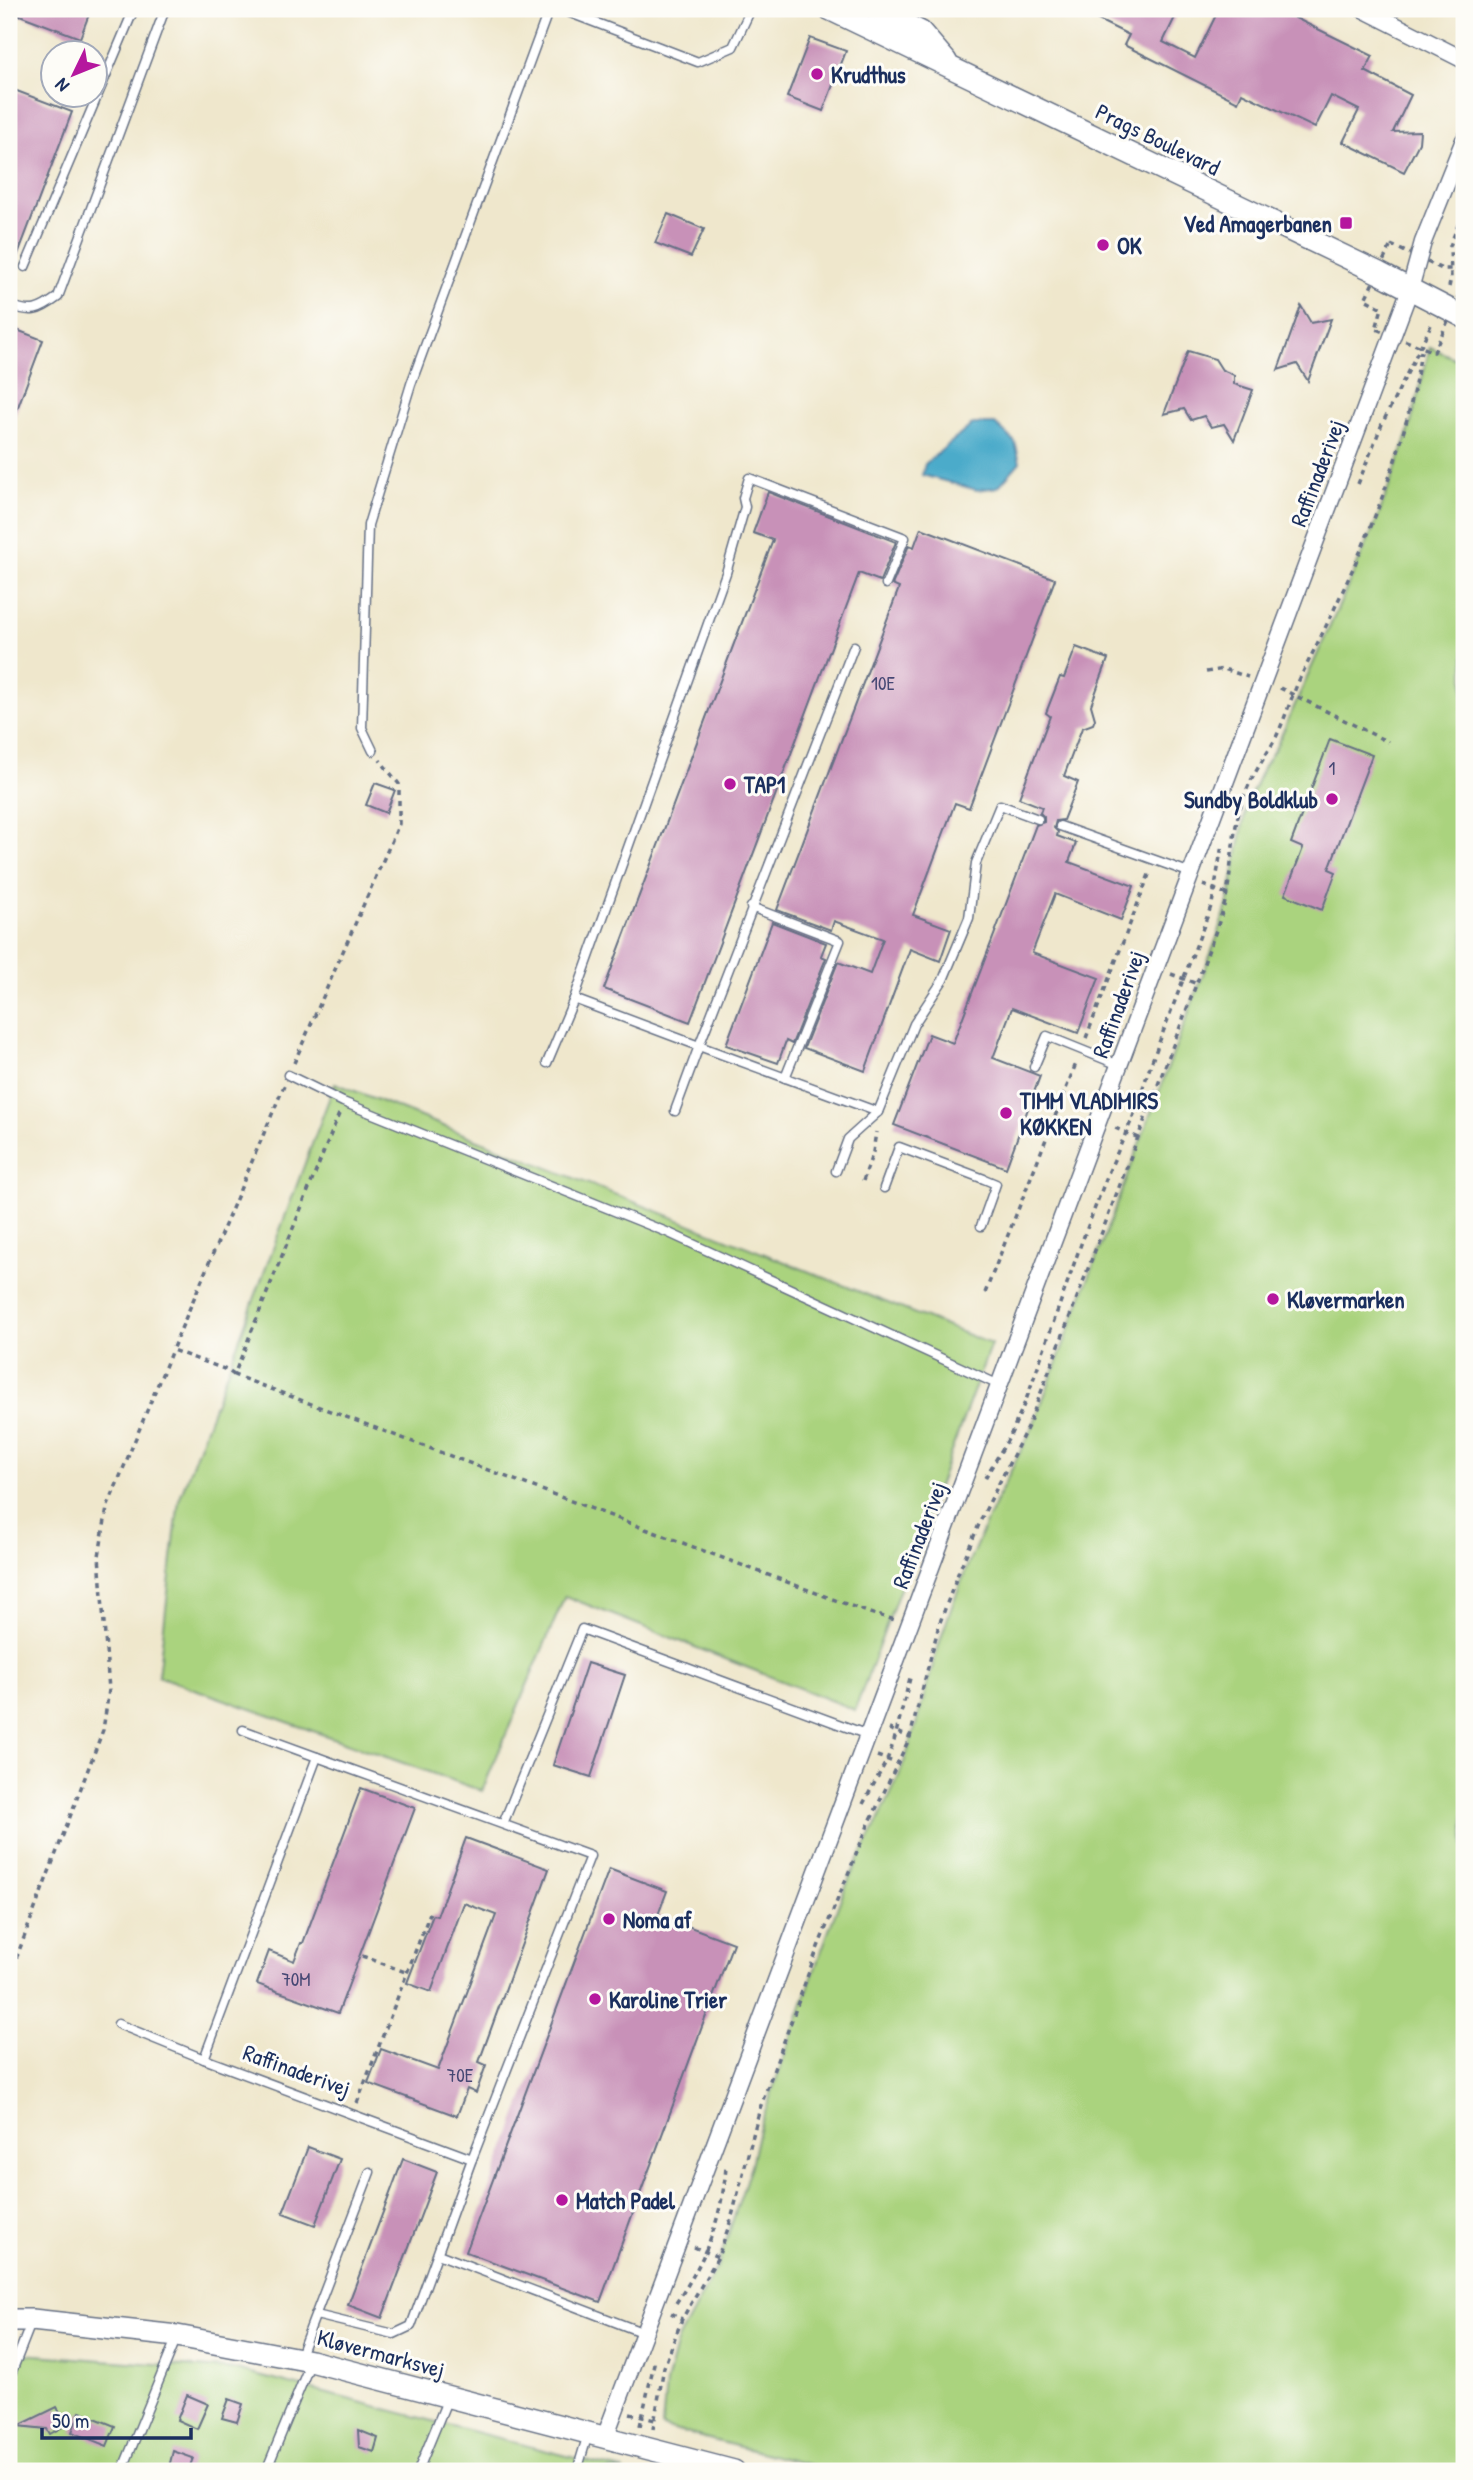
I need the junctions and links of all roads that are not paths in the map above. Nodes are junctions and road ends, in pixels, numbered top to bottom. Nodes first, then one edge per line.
1 (134, 9) edge
2 (165, 9) edge
3 (549, 9) edge
4 (560, 9) edge
5 (751, 9) edge
6 (829, 9) edge
7 (876, 9) edge
8 (1363, 9) edge
9 (1464, 60) edge
10 (952, 68) junction
11 (1464, 140) edge
12 (24, 267) dead end
13 (1410, 289) junction
14 (9, 305) edge
15 (1464, 317) edge
16 (886, 584) dead end
17 (854, 646) dead end
18 (373, 751) road end
19 (1038, 819) dead end
20 (1060, 826) dead end
21 (1191, 873) junction
22 (751, 907) junction
23 (574, 999) junction
24 (699, 1046) junction
25 (547, 1063) dead end
26 (1119, 1065) junction
27 (1034, 1067) dead end
28 (288, 1075) road end
29 (785, 1078) junction
30 (675, 1111) dead end
31 (878, 1112) junction
32 (836, 1171) dead end
33 (884, 1188) dead end
34 (981, 1226) dead end
35 (999, 1385) junction
36 (243, 1730) dead end
37 (868, 1735) junction
38 (317, 1757) junction
39 (503, 1824) junction
40 (118, 2024) dead end
41 (204, 2059) junction
42 (472, 2159) junction
43 (370, 2172) dead end
44 (438, 2254) junction
45 (316, 2315) junction
46 (9, 2320) edge
47 (32, 2320) junction
48 (644, 2333) junction
49 (177, 2336) junction
50 (305, 2360) junction
51 (9, 2379) edge
52 (449, 2398) junction
53 (596, 2435) junction
54 (122, 2471) edge
55 (266, 2471) edge
56 (418, 2471) edge
57 (578, 2471) edge
58 (734, 2471) edge

1 - 12 lane
2 - 14 lane
3 - 18 lane
4 - 5 lane
6 - 10 street, Prags Boulevard
7 - 10 street
8 - 9 street
10 - 13 street, Prags Boulevard
11 - 13 street
13 - 15 street, Prags Boulevard
13 - 21 street, Raffinaderivej
16 - 23 lane
17 - 22 lane
19 - 31 lane
20 - 21 lane
21 - 26 street, Raffinaderivej
22 - 24 lane
22 - 29 lane
23 - 24 lane
23 - 25 lane
24 - 29 lane
24 - 30 lane
26 - 27 lane
26 - 35 street, Raffinaderivej
28 - 35 lane
29 - 31 lane
31 - 32 lane
33 - 34 lane
35 - 37 street, Raffinaderivej
36 - 38 lane
37 - 39 lane
37 - 48 street, Raffinaderivej
38 - 39 lane
38 - 41 lane
39 - 42 lane
40 - 41 lane, Raffinaderivej
41 - 42 lane, Raffinaderivej
42 - 44 lane
43 - 45 lane
44 - 45 lane
44 - 48 lane
45 - 50 lane
46 - 47 street, Kløvermarksvej
47 - 49 street, Kløvermarksvej
47 - 51 lane
48 - 53 street, Raffinaderivej
49 - 50 street, Kløvermarksvej
49 - 54 lane
50 - 52 street, Kløvermarksvej
50 - 55 lane
52 - 53 street, Kløvermarksvej
52 - 56 lane
53 - 57 lane
53 - 58 street, Kløvermarksvej

